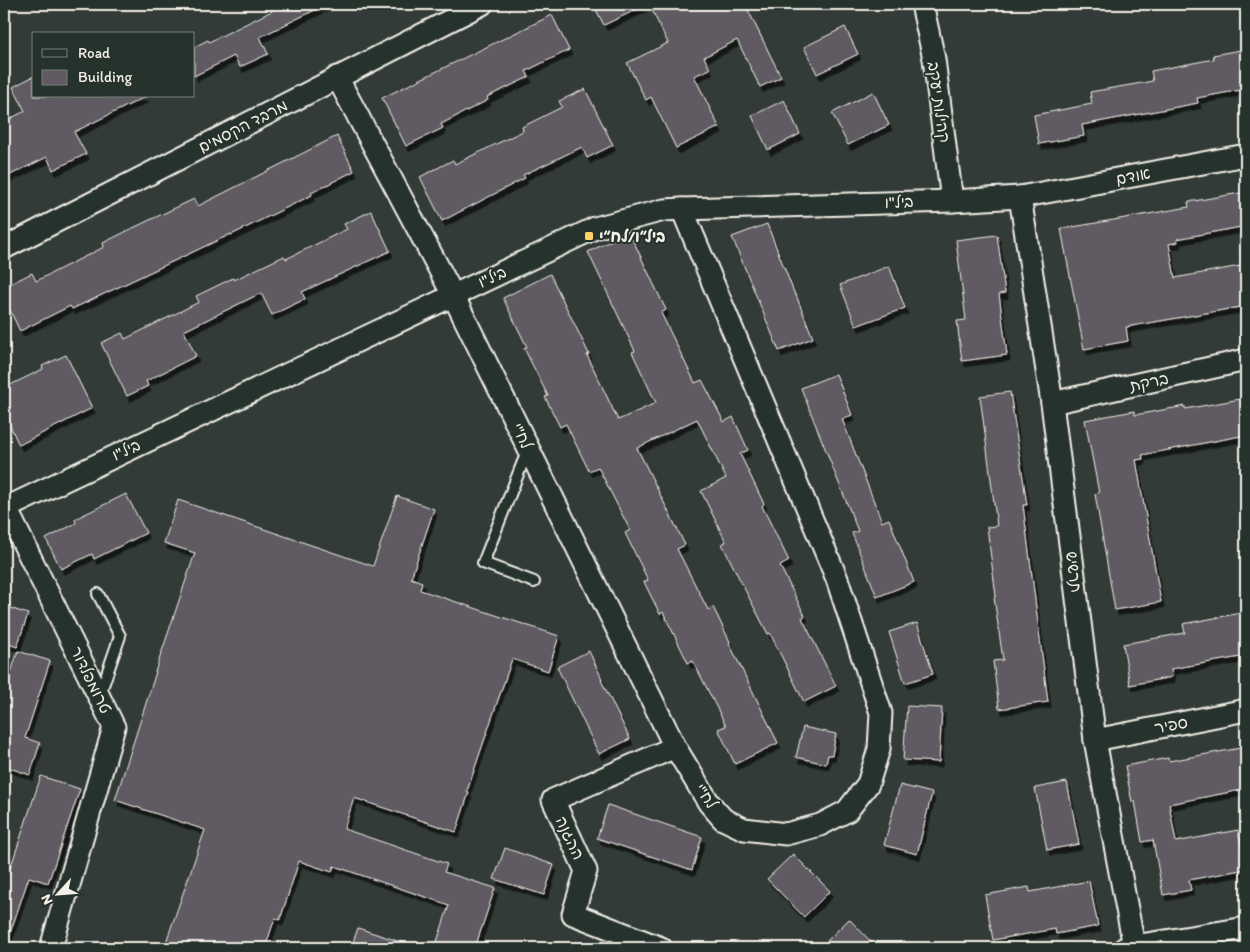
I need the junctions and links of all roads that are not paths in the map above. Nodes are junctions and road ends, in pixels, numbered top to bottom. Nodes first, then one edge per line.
1 (482, 4) edge
2 (922, 4) edge
3 (337, 78) junction
4 (1246, 155) edge
5 (1020, 197) junction
6 (952, 201) junction
7 (682, 209) junction
8 (4, 248) edge
9 (452, 295) junction
10 (1246, 360) edge
11 (1052, 403) junction
12 (528, 448) junction
13 (5, 508) edge
14 (534, 582) dead end
15 (98, 594) dead end
16 (99, 697) junction
17 (1246, 710) edge
18 (1095, 740) junction
19 (676, 747) junction
20 (1246, 928) edge
21 (1129, 947) edge
22 (51, 948) edge
23 (661, 948) edge

1 - 3 street, מרבד הקסמים
2 - 6 street, קהילות יעקב
3 - 8 street, מרבד הקסמים
3 - 9 street, לח"י
4 - 5 street, אודם
5 - 6 street, ביל"ו
5 - 11 street, תרשיש
6 - 7 street, ביל"ו
7 - 9 street, ביל"ו
7 - 19 street, לח"י
9 - 12 street, לח"י
9 - 13 street, ביל"ו
10 - 11 street, ברקת
11 - 18 street, תרשיש
12 - 14 lane
12 - 19 street, לח"י
13 - 16 street, טרומפלדור
15 - 16 lane
16 - 22 street, טרומפלדור
17 - 18 street, ספיר
18 - 21 street, תרשיש
19 - 23 street, ההגנה
20 - 21 street

